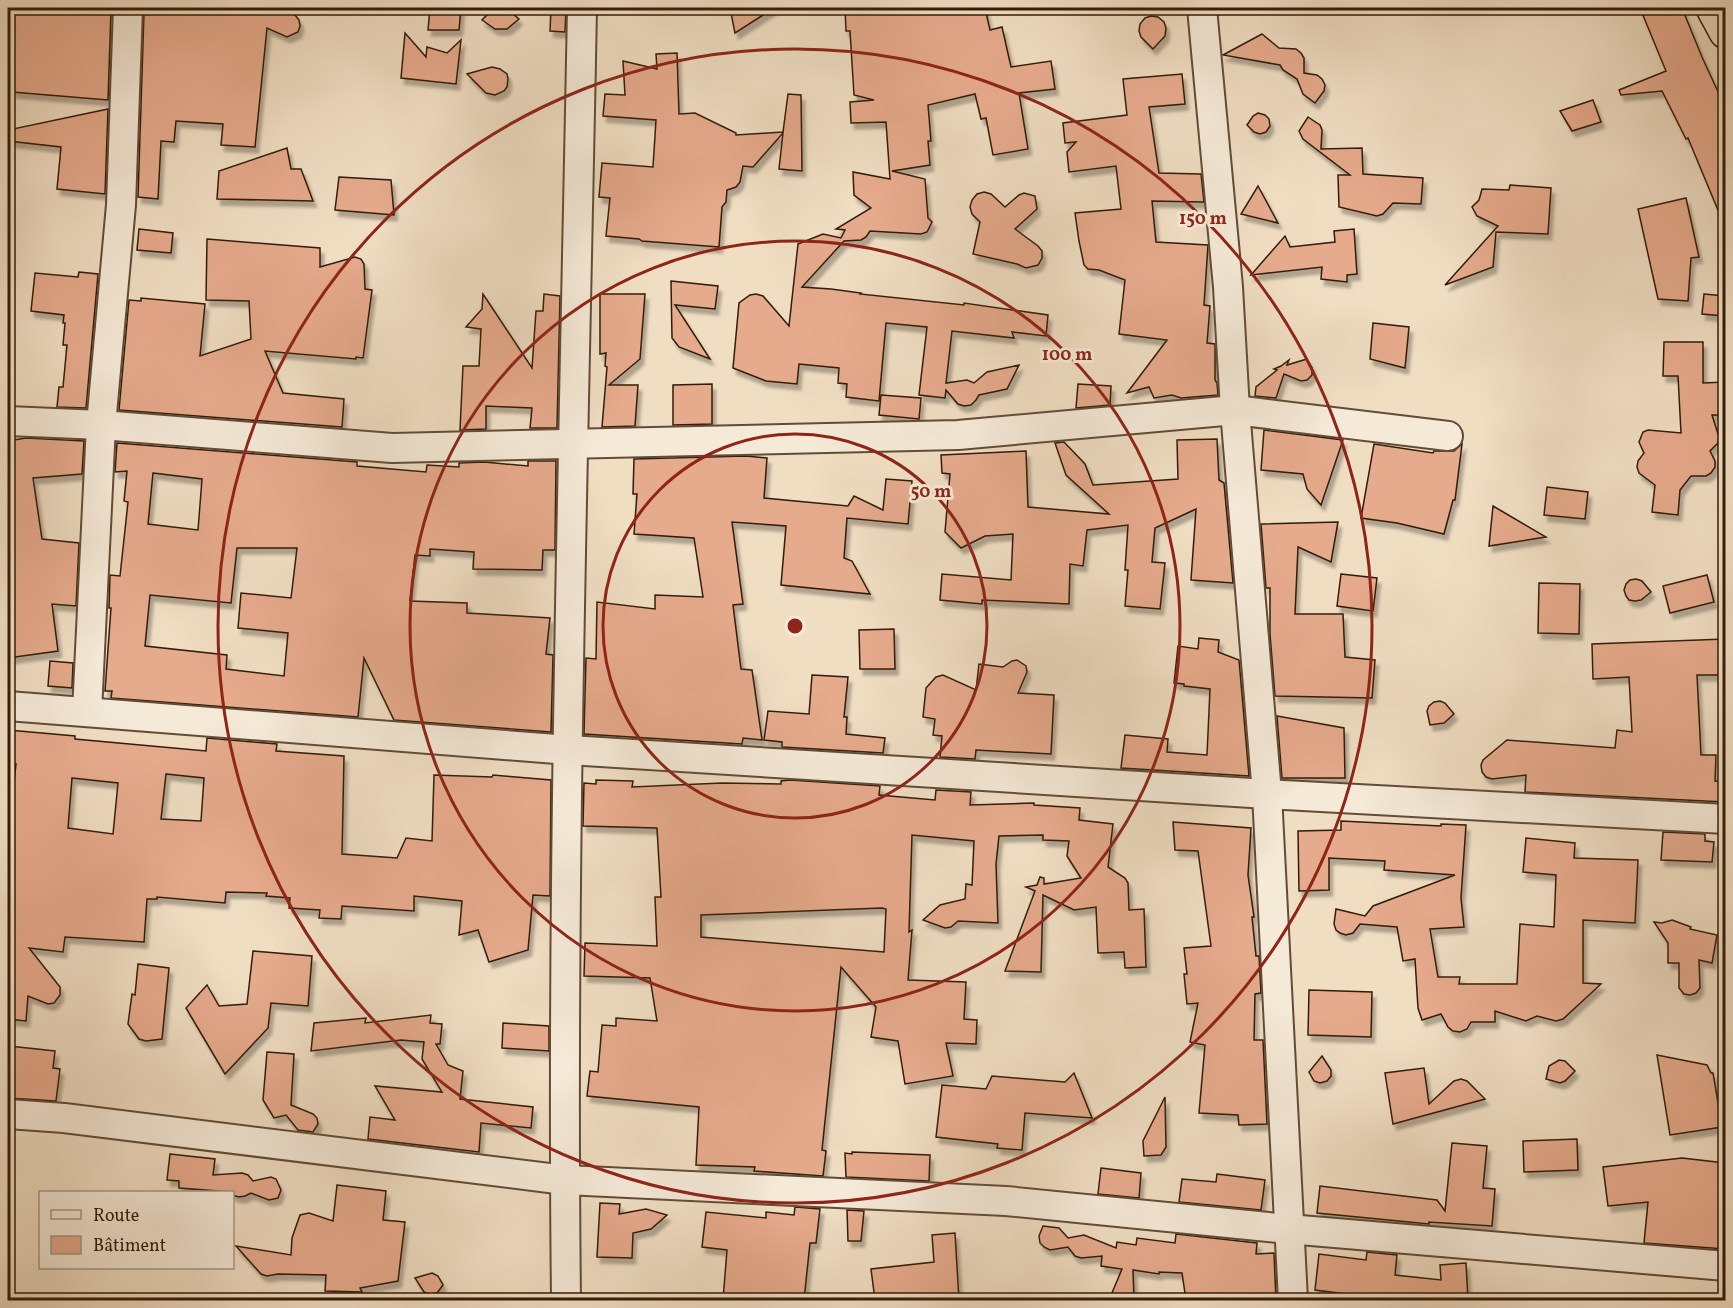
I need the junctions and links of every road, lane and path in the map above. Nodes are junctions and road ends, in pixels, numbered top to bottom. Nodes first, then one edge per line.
1 (128, 8) edge
2 (582, 8) edge
3 (1202, 8) edge
4 (1713, 8) edge
5 (1725, 32) edge
6 (1235, 410) junction
7 (8, 421) edge
8 (101, 425) junction
9 (1448, 436) dead end
10 (574, 445) junction
11 (8, 706) edge
12 (87, 712) junction
13 (569, 750) junction
14 (1267, 794) junction
15 (1725, 819) edge
16 (8, 1114) edge
17 (565, 1180) junction
18 (1288, 1228) junction
19 (1725, 1266) edge
20 (566, 1300) edge
21 (1293, 1300) edge

1 - 8 street
2 - 10 street
3 - 6 street
4 - 5 highway
6 - 9 street
6 - 10 street
6 - 14 street
7 - 8 street
8 - 10 street
8 - 12 street
10 - 13 street
11 - 12 street
12 - 13 street
13 - 14 street
13 - 17 street
14 - 15 street
14 - 18 street
16 - 17 street
17 - 18 street
17 - 20 street
18 - 19 street
18 - 21 street

